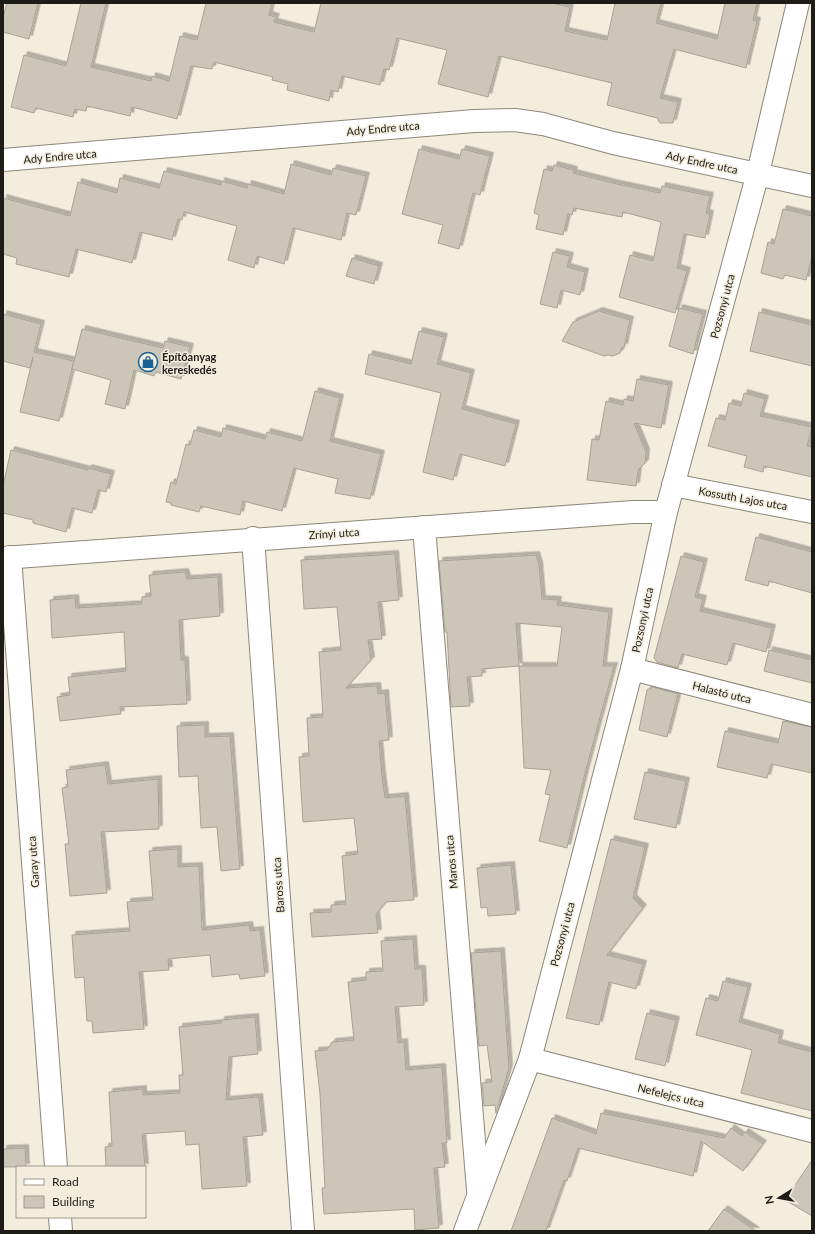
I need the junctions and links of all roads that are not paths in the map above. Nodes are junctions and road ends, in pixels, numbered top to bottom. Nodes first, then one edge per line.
1 (798, 3) edge
2 (3, 160) edge
3 (758, 173) junction
4 (812, 186) edge
5 (673, 486) junction
6 (666, 512) junction
7 (812, 512) edge
8 (424, 527) junction
9 (253, 538) junction
10 (6, 558) edge
11 (632, 669) junction
12 (812, 715) edge
13 (530, 1059) junction
14 (812, 1131) edge
15 (56, 1166) edge
16 (478, 1198) junction
17 (60, 1218) edge
18 (61, 1231) edge
19 (303, 1231) edge
20 (465, 1231) edge

1 - 3 street, Pozsonyi utca
2 - 3 street, Ady Endre utca
3 - 4 street, Ady Endre utca
3 - 5 street, Pozsonyi utca
5 - 6 street, Pozsonyi utca
5 - 7 street, Kossuth Lajos utca
6 - 8 street, Zrínyi utca
6 - 11 street, Pozsonyi utca
8 - 9 street, Zrínyi utca
8 - 16 street, Maros utca
9 - 10 street, Zrínyi utca
9 - 19 street, Baross utca
10 - 15 street, Garay utca
11 - 12 street, Halastó utca
11 - 13 street, Pozsonyi utca
13 - 14 street, Nefelejcs utca
13 - 16 street, Pozsonyi utca
16 - 20 street, Pozsonyi utca
17 - 18 street

